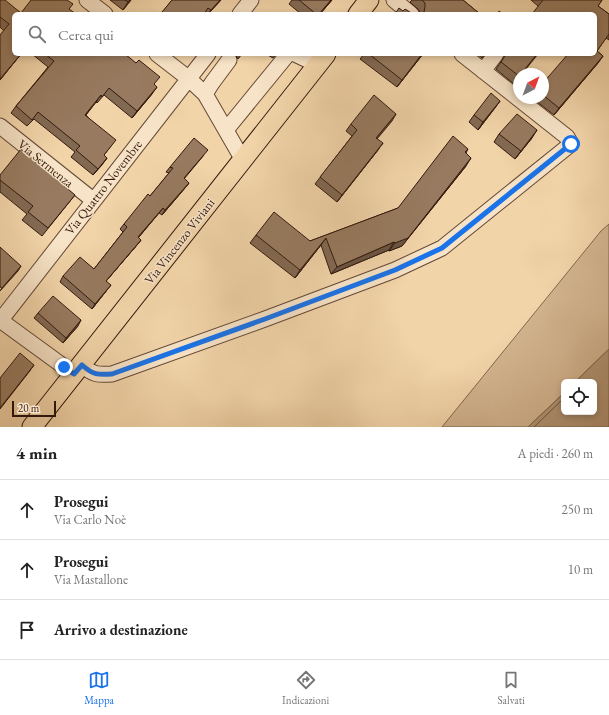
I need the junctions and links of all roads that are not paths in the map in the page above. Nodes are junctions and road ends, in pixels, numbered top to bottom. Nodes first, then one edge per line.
1 (87, 0) edge
2 (251, 0) edge
3 (369, 0) edge
4 (394, 0) edge
5 (102, 12) edge
6 (242, 12) edge
7 (360, 12) edge
8 (409, 12) edge
9 (160, 56) edge
10 (206, 56) edge
11 (286, 56) edge
12 (306, 56) edge
13 (465, 56) edge
14 (494, 56) edge
15 (322, 59) edge
16 (229, 60) dead end
17 (483, 70) junction
18 (188, 78) junction
19 (206, 94) junction
20 (226, 130) junction
21 (2, 131) edge
22 (243, 160) junction
23 (93, 200) junction
24 (0, 320) edge
25 (78, 370) junction
26 (32, 427) edge

1 - 5 street
2 - 6 street
3 - 7 main road
4 - 8 street
9 - 18 street
10 - 18 street, Via Quattro Novembre
11 - 20 street
12 - 15 street
13 - 17 street
14 - 17 street
15 - 22 main road, Via Vincenzo Viviani
16 - 19 street
17 - 25 street
18 - 19 street
18 - 23 street, Via Quattro Novembre
19 - 20 street
20 - 22 street
21 - 23 street, Via Sermenza
22 - 25 main road, Via Vincenzo Viviani
23 - 24 street, Via Quattro Novembre
24 - 25 street
25 - 26 main road, Via Vincenzo Viviani

